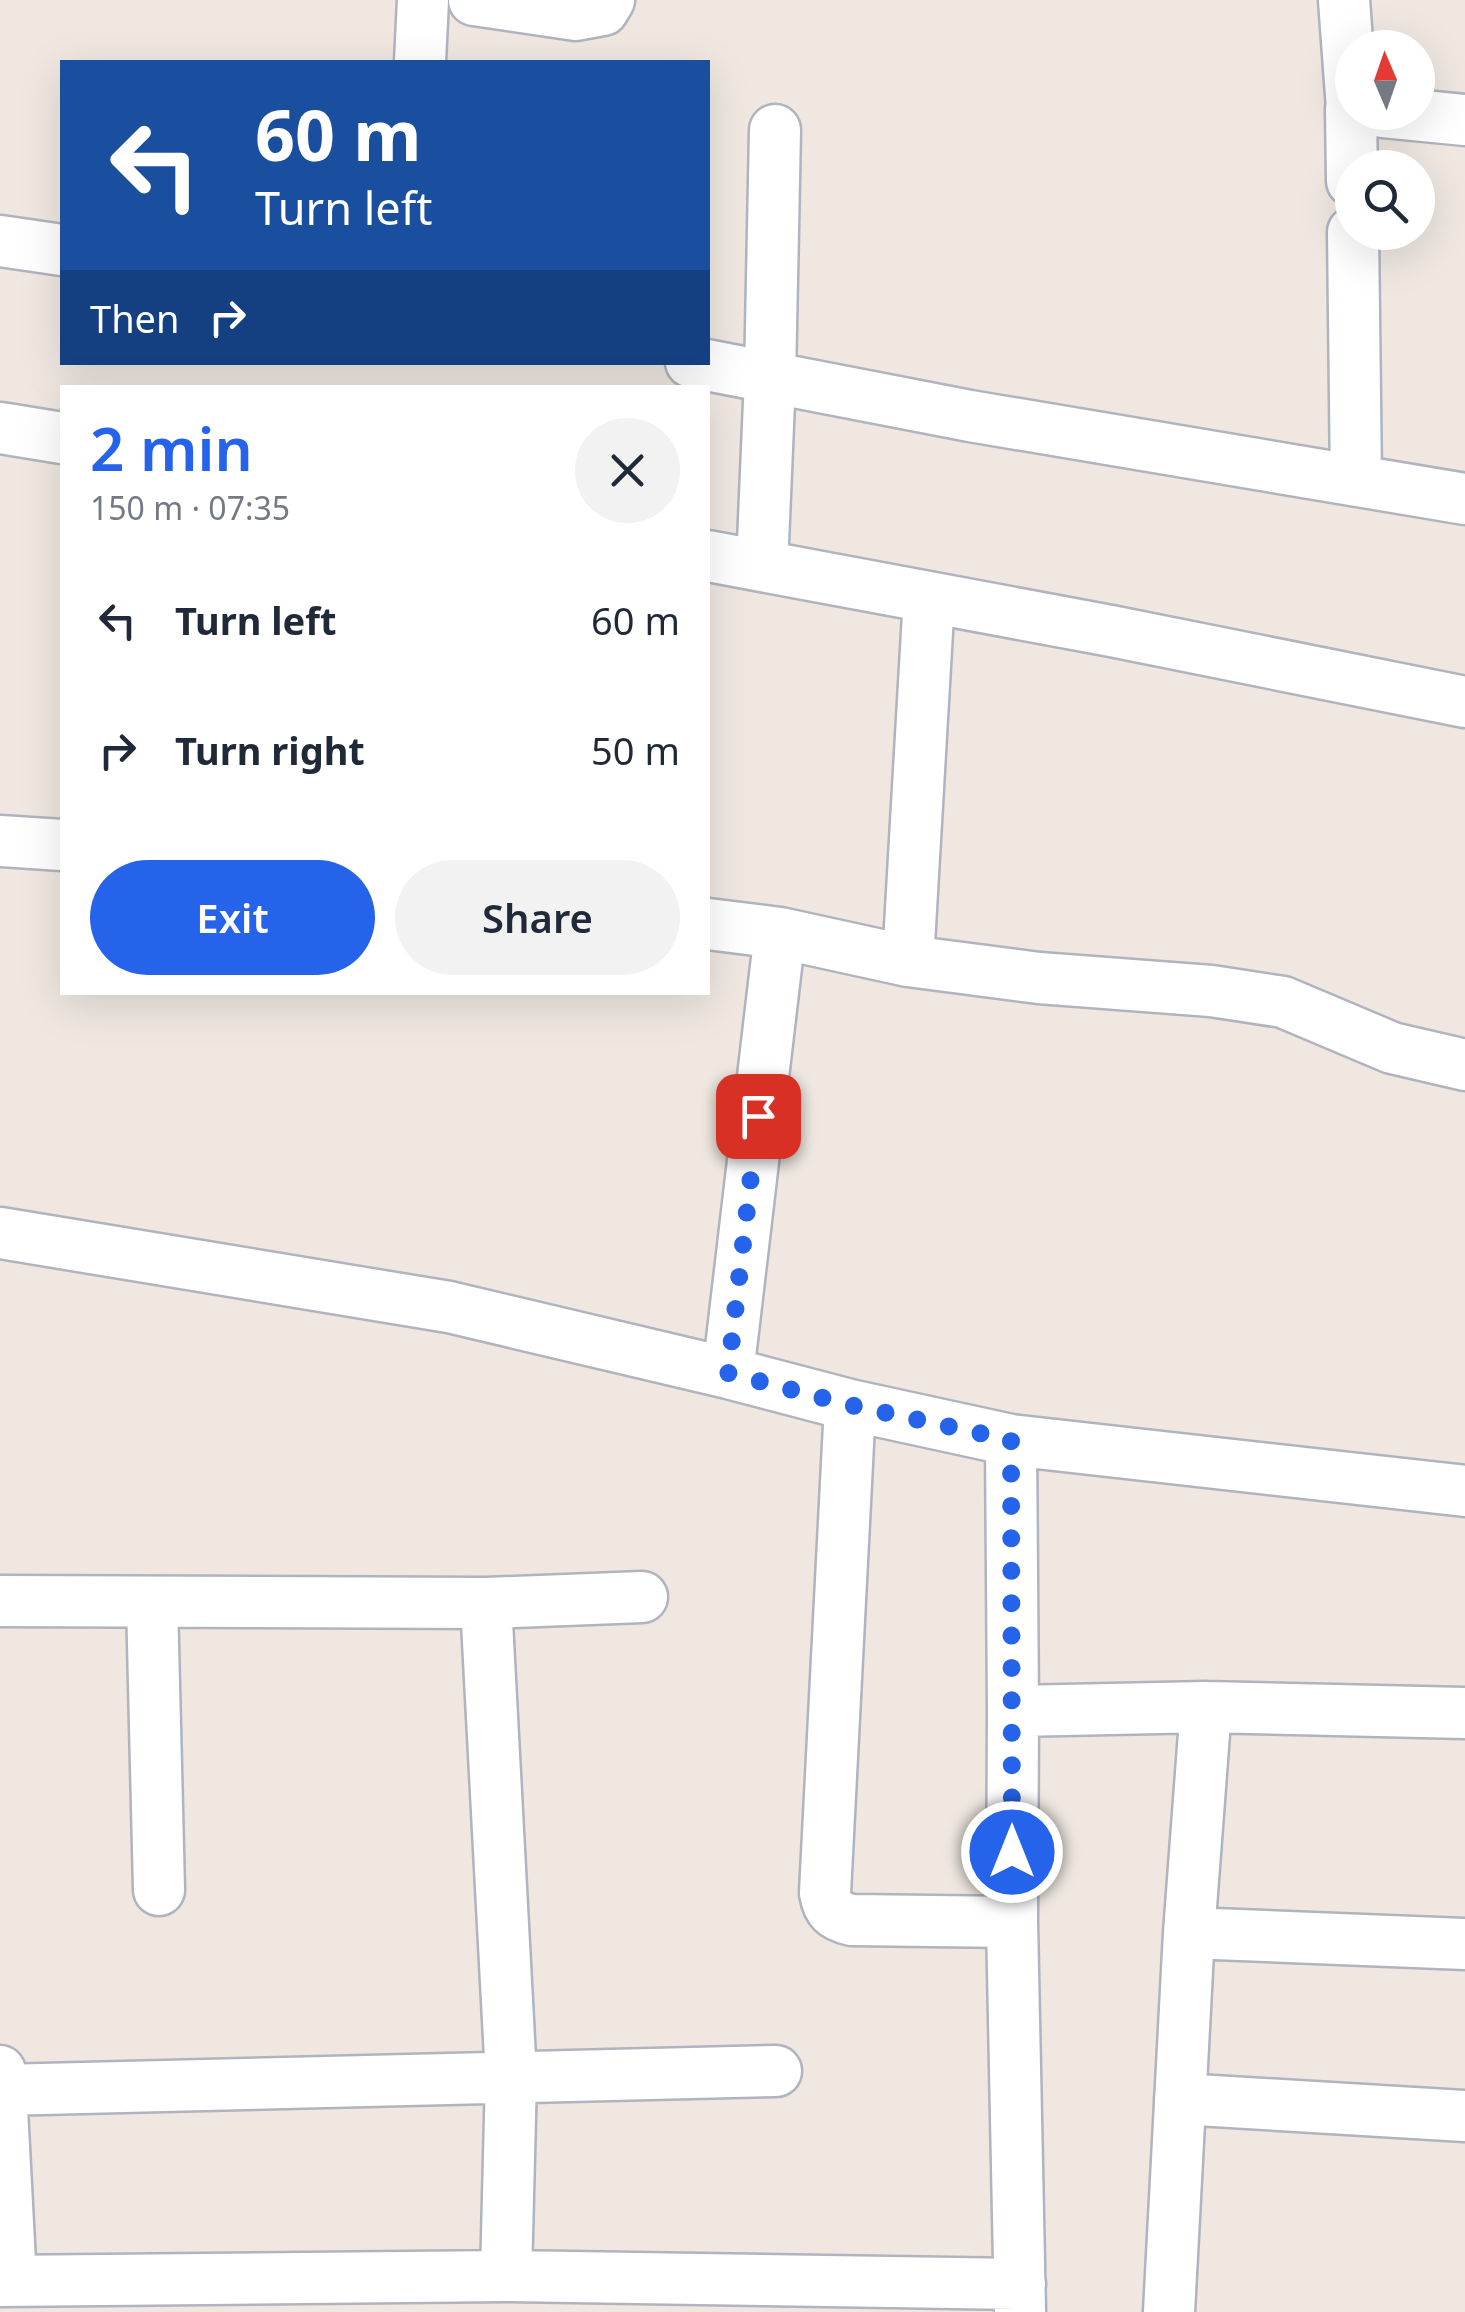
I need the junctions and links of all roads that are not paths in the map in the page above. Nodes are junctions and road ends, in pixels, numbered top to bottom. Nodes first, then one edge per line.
1 (423, 0) edge
2 (474, 0) edge
3 (609, 0) edge
4 (1344, 0) edge
5 (1346, 30) edge
6 (420, 60) edge
7 (1435, 117) edge
8 (1465, 120) edge
9 (775, 130) dead end
10 (0, 241) edge
11 (60, 250) edge
12 (1353, 250) edge
13 (705, 365) edge
14 (770, 378) junction
15 (0, 428) edge
16 (60, 438) edge
17 (1356, 480) junction
18 (1465, 499) edge
19 (710, 556) edge
20 (762, 566) junction
21 (929, 597) junction
22 (1465, 702) edge
23 (0, 841) edge
24 (60, 845) edge
25 (710, 924) edge
26 (780, 933) junction
27 (908, 961) junction
28 (1465, 1065) edge
29 (0, 1233) edge
30 (728, 1373) junction
31 (850, 1405) junction
32 (1011, 1440) junction
33 (1465, 1491) edge
34 (642, 1598) dead end
35 (0, 1601) edge
36 (152, 1602) junction
37 (486, 1603) junction
38 (1206, 1707) junction
39 (1013, 1711) junction
40 (1465, 1713) edge
41 (160, 1890) dead end
42 (1012, 1922) junction
43 (1189, 1933) junction
44 (1465, 1944) edge
45 (0, 2070) edge
46 (776, 2071) dead end
47 (511, 2077) junction
48 (1, 2090) edge
49 (1180, 2098) junction
50 (1465, 2116) edge
51 (6, 2281) edge
52 (517, 2288) edge
53 (1020, 2298) edge
54 (1169, 2312) edge

1 - 6 street
2 - 3 street
4 - 5 street
7 - 8 street
9 - 14 street
10 - 11 street
12 - 17 street
13 - 14 street
14 - 17 street
14 - 20 street
15 - 16 street
17 - 18 street
19 - 20 street
20 - 21 street
21 - 22 street
21 - 27 street
23 - 24 street
25 - 26 street
26 - 27 street
26 - 30 street
27 - 28 street
29 - 30 street
30 - 31 street
31 - 32 street
31 - 42 street
32 - 33 street
32 - 39 street
34 - 37 street
35 - 36 street
36 - 37 street
36 - 41 street
37 - 47 street
38 - 39 street
38 - 40 street
38 - 43 street
39 - 42 street
42 - 53 street
43 - 44 street
43 - 49 street
45 - 48 street
46 - 47 street
47 - 48 street
47 - 52 street
48 - 51 street
49 - 50 street
49 - 54 street
51 - 52 street
52 - 53 street

